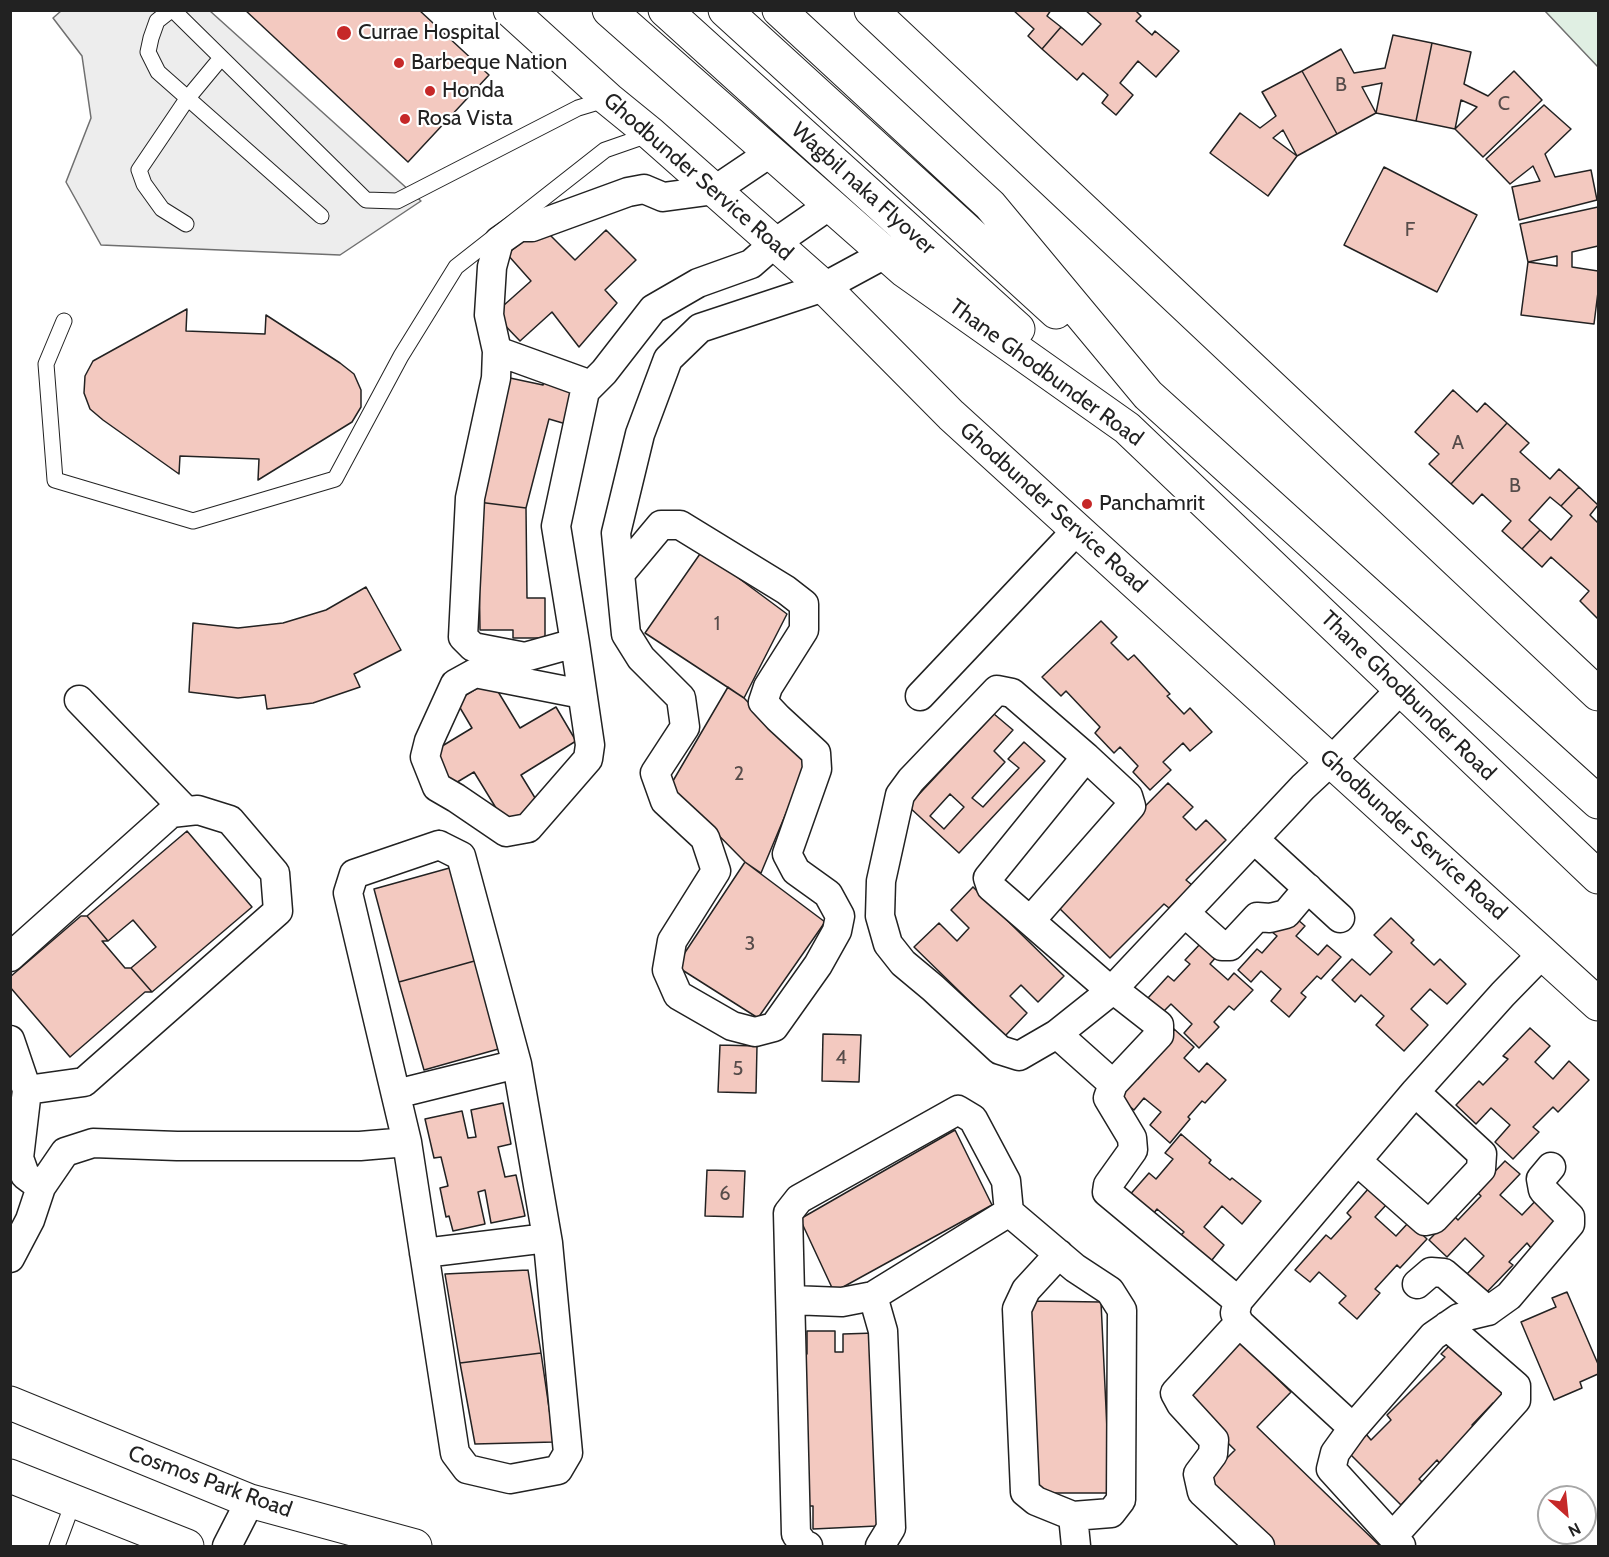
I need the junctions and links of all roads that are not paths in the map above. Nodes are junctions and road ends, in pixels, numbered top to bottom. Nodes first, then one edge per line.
1 (172, 10) edge
2 (510, 10) edge
3 (609, 10) edge
4 (665, 10) edge
5 (724, 10) edge
6 (779, 10) edge
7 (871, 10) edge
8 (221, 58) junction
9 (187, 99) junction
10 (608, 99) junction
11 (651, 134) junction
12 (770, 153) junction
13 (715, 190) junction
14 (830, 205) junction
15 (321, 216) dead end
16 (186, 224) dead end
17 (775, 243) junction
18 (885, 254) junction
19 (824, 287) junction
20 (64, 321) dead end
21 (497, 351) junction
22 (591, 385) junction
23 (1148, 395) junction
24 (1127, 428) junction
25 (1076, 531) junction
26 (620, 574) junction
27 (575, 643) junction
28 (1401, 689) junction
29 (582, 694) junction
30 (1599, 694) edge
31 (920, 696) dead end
32 (79, 700) dead end
33 (1086, 757) junction
34 (1332, 760) junction
35 (1599, 802) edge
36 (186, 812) junction
37 (1254, 839) junction
38 (1599, 877) edge
39 (1308, 888) junction
40 (1185, 913) junction
41 (1340, 918) dead end
42 (1031, 920) junction
43 (1543, 953) junction
44 (10, 957) edge
45 (1112, 990) junction
46 (1599, 1004) edge
47 (1057, 1034) junction
48 (10, 1040) edge
49 (517, 1064) junction
50 (1113, 1084) junction
51 (27, 1090) junction
52 (1415, 1092) junction
53 (396, 1094) junction
54 (407, 1142) junction
55 (1357, 1161) junction
56 (1551, 1167) dead end
57 (41, 1187) junction
58 (1009, 1212) junction
59 (20, 1216) edge
60 (547, 1238) junction
61 (424, 1253) junction
62 (1059, 1254) junction
63 (10, 1258) edge
64 (1417, 1284) dead end
65 (873, 1296) junction
66 (790, 1300) junction
67 (1488, 1311) junction
68 (1238, 1312) junction
69 (1447, 1326) junction
70 (10, 1403) edge
71 (1353, 1428) junction
72 (10, 1476) edge
73 (74, 1500) junction
74 (250, 1501) junction
75 (1073, 1516) junction
76 (1397, 1541) edge
77 (57, 1546) edge
78 (187, 1546) edge
79 (227, 1546) edge
80 (415, 1546) edge
81 (808, 1546) edge
82 (880, 1546) edge
83 (1076, 1546) edge
84 (1260, 1546) edge

1 - 8 lane
1 - 9 lane
2 - 10 main road, Ghodbunder Service Road
3 - 12 main road, Thane Ghodbunder Road
4 - 24 main road, Wagbil naka Flyover
5 - 23 main road, Wagbil naka Flyover
6 - 23 main road, Thane Ghodbunder Road
7 - 30 main road
8 - 9 lane
8 - 10 lane
9 - 15 lane
9 - 16 lane
10 - 11 main road, Ghodbunder Service Road
11 - 13 main road, Ghodbunder Service Road
11 - 20 lane
12 - 13 street
12 - 14 main road, Thane Ghodbunder Road
13 - 17 main road, Ghodbunder Service Road
13 - 21 street
14 - 17 street
14 - 18 main road, Thane Ghodbunder Road
17 - 19 main road, Ghodbunder Service Road
17 - 22 street
18 - 19 street
18 - 24 main road, Thane Ghodbunder Road
19 - 25 main road, Ghodbunder Service Road
19 - 26 street
21 - 22 street
21 - 27 street
22 - 27 street
23 - 35 main road, Thane Ghodbunder Road
24 - 28 main road, Thane Ghodbunder Road
25 - 31 street
25 - 34 main road, Ghodbunder Service Road
26 - 26 street
27 - 29 street
28 - 34 street
28 - 38 main road, Thane Ghodbunder Road
29 - 29 street
32 - 36 street
33 - 42 street
33 - 42 street
33 - 47 street
34 - 37 street
34 - 43 main road, Ghodbunder Service Road
36 - 44 street
36 - 51 street
37 - 39 street
37 - 40 street
39 - 40 street
39 - 41 street
40 - 45 street
42 - 45 street
43 - 46 main road, Ghodbunder Service Road
43 - 52 street
45 - 47 street
45 - 50 street
47 - 50 street
48 - 51 street
49 - 53 street
49 - 53 street
49 - 60 street
50 - 68 street
51 - 57 street
52 - 55 street
52 - 55 street
53 - 54 street
54 - 57 street
54 - 61 street
55 - 68 street
56 - 67 street
57 - 59 street
58 - 62 street
58 - 65 street
58 - 66 street
59 - 63 street
60 - 61 street
60 - 61 street
62 - 75 street
62 - 75 street
64 - 67 street
65 - 66 street
65 - 82 street
66 - 81 street
67 - 69 street
68 - 71 street
68 - 84 street
69 - 71 street
69 - 76 street
70 - 74 main road, Cosmos Park Road
71 - 76 street
72 - 73 main road
73 - 77 lane
73 - 78 main road
74 - 79 street
74 - 80 main road, Cosmos Park Road
75 - 83 street

